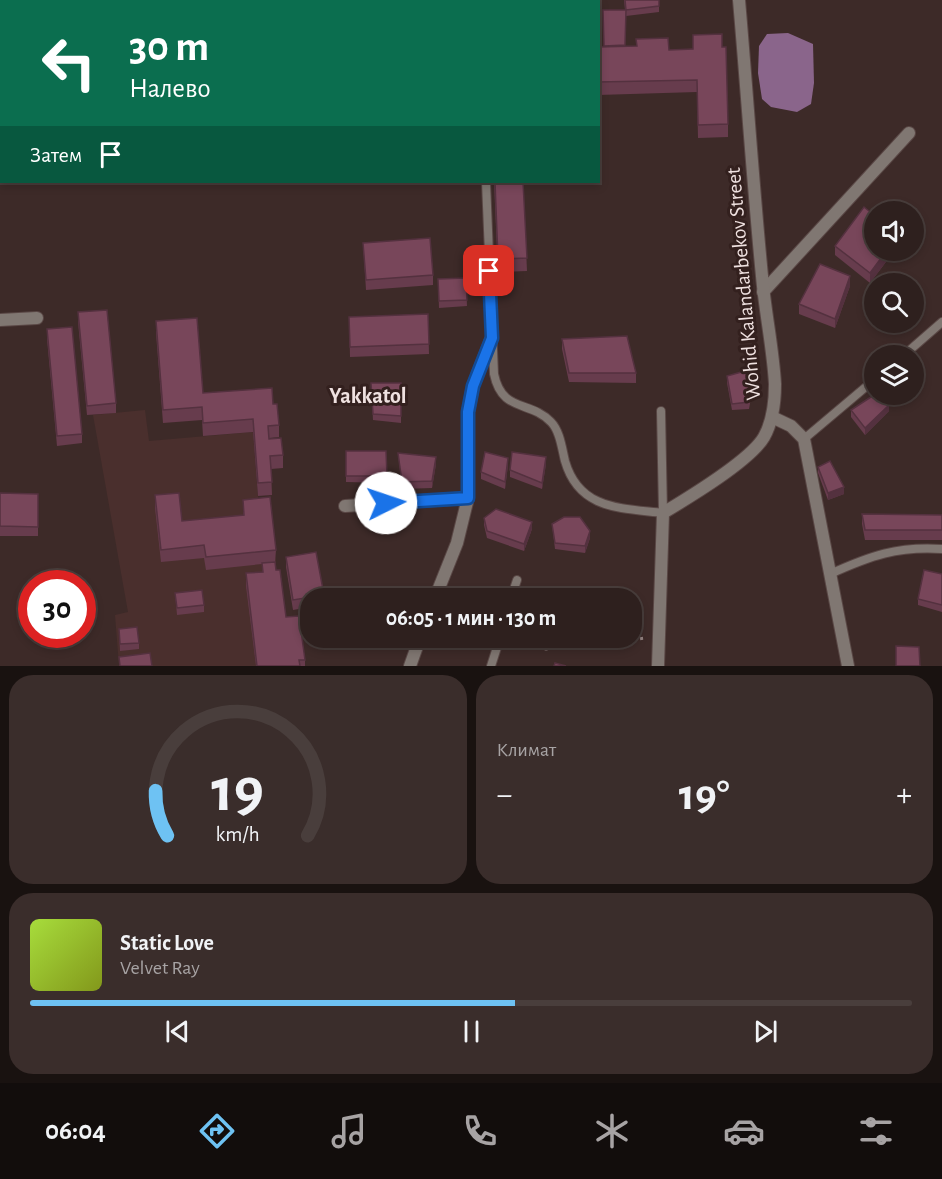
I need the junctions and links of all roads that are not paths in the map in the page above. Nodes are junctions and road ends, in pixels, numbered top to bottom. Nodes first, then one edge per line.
1 (739, 0) edge
2 (909, 133) dead end
3 (486, 183) edge
4 (763, 292) junction
5 (37, 318) dead end
6 (0, 320) edge
7 (942, 322) edge
8 (492, 338) junction
9 (916, 345) edge
10 (864, 388) edge
11 (661, 411) dead end
12 (772, 417) junction
13 (804, 439) junction
14 (468, 498) junction
15 (345, 506) dead end
16 (663, 513) junction
17 (942, 549) edge
18 (830, 574) junction
19 (517, 580) dead end
20 (439, 588) edge
21 (514, 588) edge
22 (416, 648) edge
23 (497, 648) edge
24 (410, 666) edge
25 (491, 666) edge
26 (658, 666) edge
27 (848, 666) edge

1 - 4 street, Wohid Kalandarbekov Street
2 - 4 street
3 - 8 lane
4 - 12 street, Wohid Kalandarbekov Street
5 - 6 street
7 - 9 lane
8 - 14 street
8 - 16 lane
10 - 13 lane
11 - 16 lane
12 - 13 street
12 - 16 street, Wohid Kalandarbekov Street
13 - 18 street
14 - 15 street
14 - 20 street
16 - 26 street
17 - 18 lane
18 - 27 street
19 - 21 lane
22 - 24 street
23 - 25 lane

